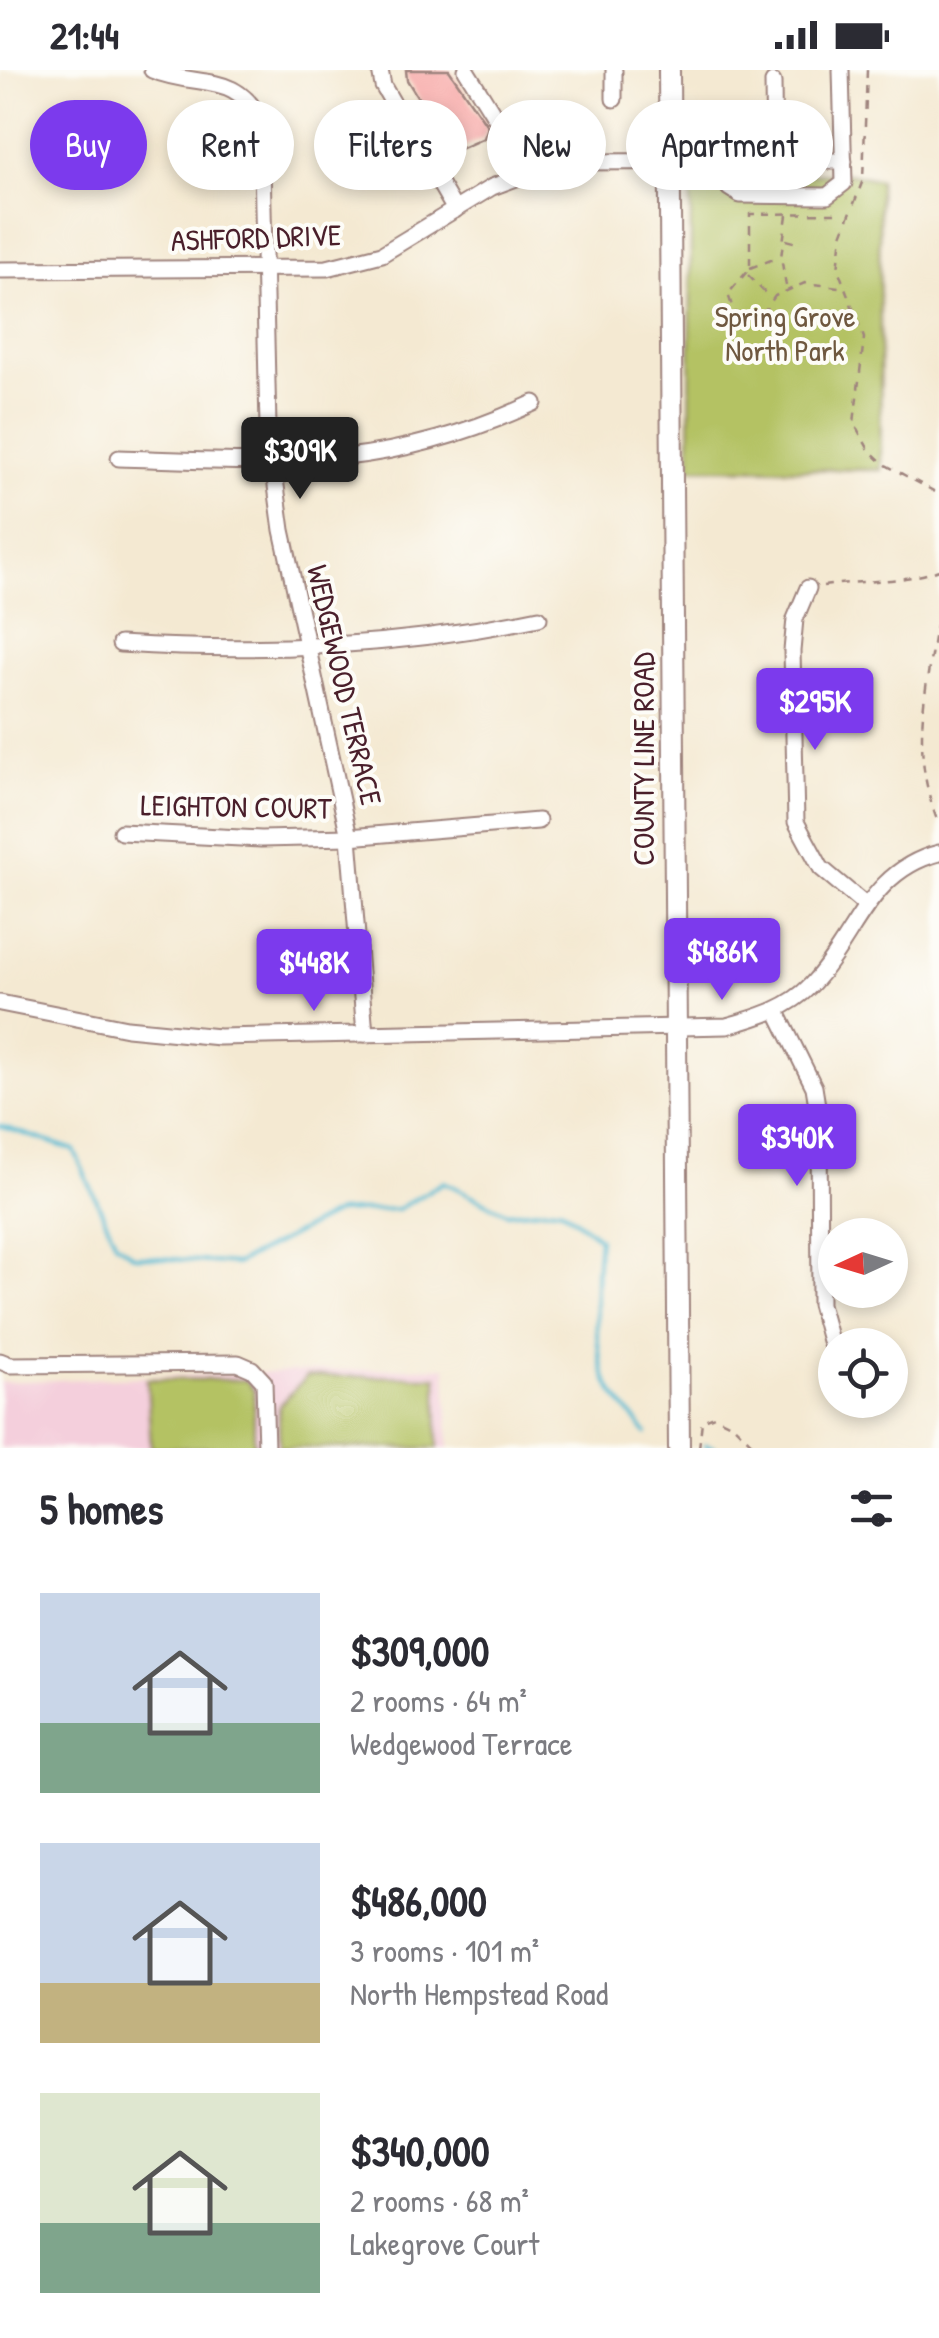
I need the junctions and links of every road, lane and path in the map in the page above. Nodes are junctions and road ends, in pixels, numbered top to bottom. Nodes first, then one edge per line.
1 (152, 70) edge
2 (380, 70) edge
3 (466, 70) edge
4 (614, 70) edge
5 (669, 70) edge
6 (841, 70) edge
7 (867, 70) edge
8 (773, 82) dead end
9 (614, 100) dead end
10 (669, 100) edge
11 (773, 100) edge
12 (487, 104) edge
13 (833, 161) edge
14 (844, 161) junction
15 (492, 190) edge
16 (670, 190) edge
17 (731, 190) edge
18 (456, 210) junction
19 (787, 214) junction
20 (850, 217) junction
21 (784, 240) junction
22 (794, 242) dead end
23 (781, 257) junction
24 (750, 268) junction
25 (0, 270) edge
26 (264, 270) junction
27 (747, 274) junction
28 (786, 288) junction
29 (841, 288) junction
30 (772, 300) junction
31 (534, 403) dead end
32 (119, 458) dead end
33 (272, 462) junction
34 (939, 494) edge
35 (939, 570) edge
36 (808, 588) joint
37 (939, 605) edge
38 (538, 618) dead end
39 (120, 644) dead end
40 (309, 648) junction
41 (538, 820) dead end
42 (939, 825) edge
43 (122, 832) dead end
44 (349, 837) junction
45 (939, 853) edge
46 (865, 905) junction
47 (0, 1003) edge
48 (776, 1010) junction
49 (676, 1028) junction
50 (365, 1034) junction
51 (827, 1328) edge
52 (0, 1361) edge
53 (266, 1448) edge
54 (679, 1448) edge
55 (699, 1448) edge
56 (757, 1448) edge

1 - 26 street, WEDGEWOOD TERRACE
2 - 18 street
3 - 12 street
4 - 9 street
5 - 10 main road, COUNTY LINE ROAD
6 - 14 street
7 - 20 path
8 - 11 street
13 - 14 street, ASHFORD DRIVE
14 - 17 street
15 - 18 street, ASHFORD DRIVE
16 - 49 main road, COUNTY LINE ROAD
18 - 26 street, ASHFORD DRIVE
19 - 20 path
19 - 21 path
19 - 24 path
20 - 29 path
21 - 22 path
21 - 23 path
23 - 24 path
23 - 28 path
24 - 27 path
25 - 26 street, ASHFORD DRIVE
26 - 33 street, WEDGEWOOD TERRACE
27 - 30 path
27 - 30 path
28 - 29 path
28 - 30 path
29 - 34 path
31 - 33 street
32 - 33 street
33 - 40 street, WEDGEWOOD TERRACE
35 - 36 path
36 - 46 street
37 - 42 path
38 - 40 street
39 - 40 street
40 - 44 street, WEDGEWOOD TERRACE
41 - 44 street, LEIGHTON COURT
43 - 44 street, LEIGHTON COURT
44 - 50 street, WEDGEWOOD TERRACE
45 - 46 street
46 - 48 street
47 - 50 street
48 - 49 street
48 - 51 street
49 - 50 street
49 - 54 main road, COUNTY LINE ROAD
52 - 53 street
55 - 56 path

